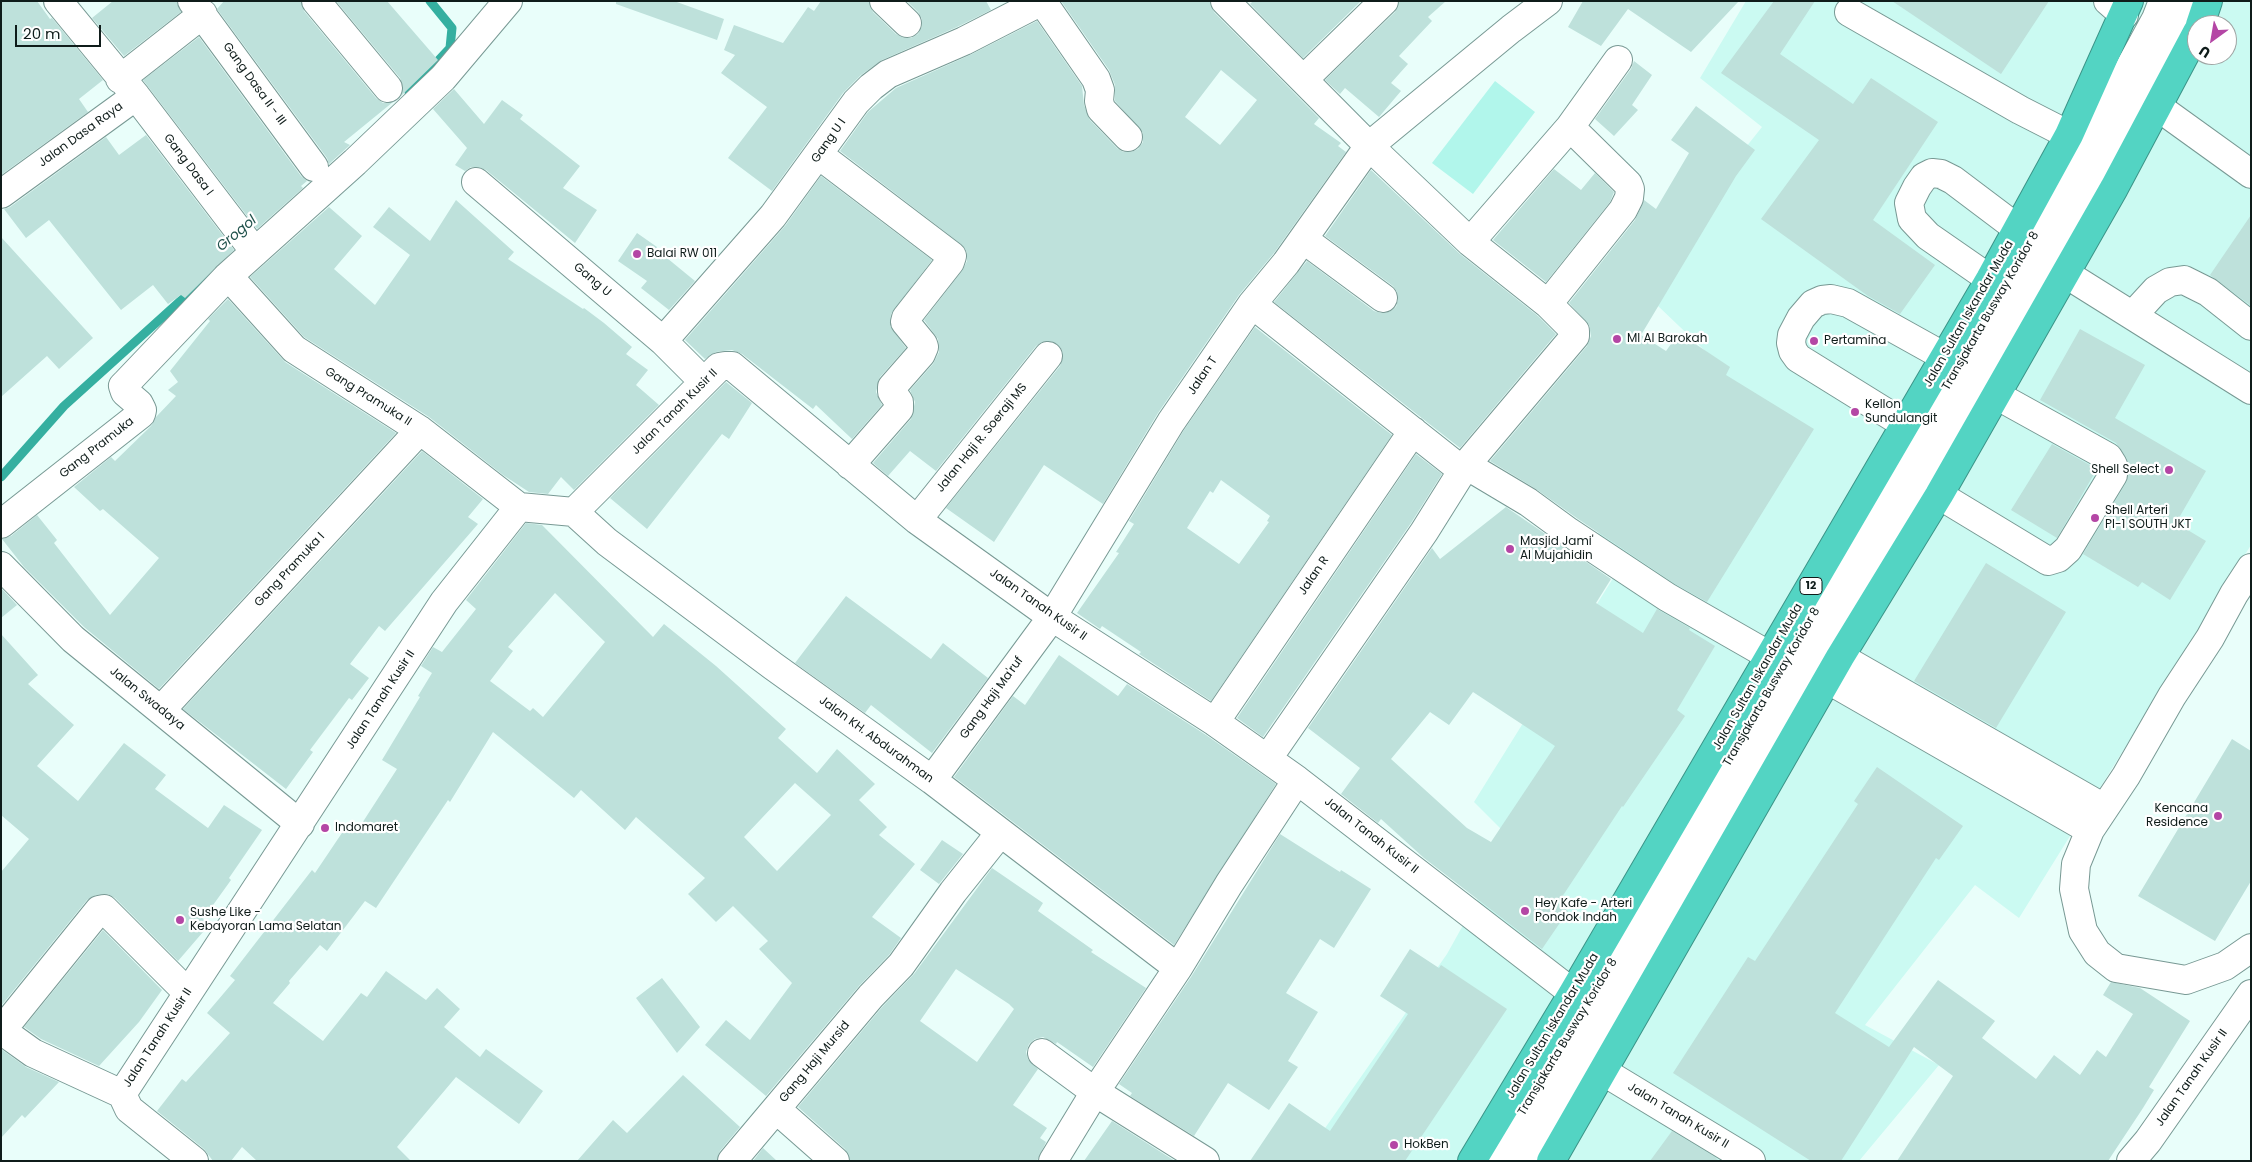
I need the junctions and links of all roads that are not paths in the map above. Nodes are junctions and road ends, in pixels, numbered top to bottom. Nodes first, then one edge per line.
1 (58, 1) edge
2 (316, 1) edge
3 (508, 1) edge
4 (884, 1) edge
5 (1042, 1) edge
6 (1226, 1) edge
7 (1384, 1) edge
8 (1548, 1) edge
9 (2163, 1) edge
10 (2183, 1) edge
11 (2208, 1) edge
12 (2120, 6) edge
13 (197, 8) edge
14 (1849, 12) dead end
15 (2203, 15) edge
16 (907, 23) dead end
17 (2187, 51) edge
18 (1618, 60) dead end
19 (1304, 80) junction
20 (128, 88) junction
21 (388, 88) dead end
22 (2158, 107) junction
23 (1570, 127) junction
24 (2069, 135) junction
25 (1128, 137) dead end
26 (1369, 146) junction
27 (819, 155) junction
28 (314, 167) dead end
29 (2251, 174) edge
30 (476, 182) dead end
31 (1, 194) edge
32 (2018, 229) junction
33 (1303, 240) junction
34 (1470, 242) junction
35 (249, 244) junction
36 (2066, 274) junction
37 (226, 277) junction
38 (1990, 278) junction
39 (1383, 298) dead end
40 (1252, 304) junction
41 (1548, 304) junction
42 (2133, 316) junction
43 (2251, 326) edge
44 (662, 341) junction
45 (1048, 356) dead end
46 (1945, 357) junction
47 (704, 382) junction
48 (2251, 390) edge
49 (1996, 395) junction
50 (1906, 425) junction
51 (420, 430) junction
52 (1412, 431) junction
53 (850, 465) junction
54 (1465, 468) junction
55 (1939, 495) junction
56 (519, 507) junction
57 (574, 512) junction
58 (917, 520) junction
59 (1, 524) edge
60 (1, 566) edge
61 (2251, 568) edge
62 (1052, 617) junction
63 (1770, 656) junction
64 (1833, 668) junction
65 (161, 710) junction
66 (1215, 722) junction
67 (1268, 758) junction
68 (932, 780) junction
69 (1297, 780) junction
70 (2097, 819) junction
71 (300, 824) junction
72 (1000, 833) junction
73 (2251, 948) edge
74 (1178, 968) junction
75 (188, 993) junction
76 (1573, 993) junction
77 (2251, 994) edge
78 (2, 1030) edge
79 (1042, 1054) dead end
80 (1604, 1072) junction
81 (1094, 1092) junction
82 (122, 1094) junction
83 (776, 1109) junction
84 (194, 1161) edge
85 (732, 1161) edge
86 (836, 1161) edge
87 (1053, 1161) edge
88 (1205, 1161) edge
89 (1472, 1161) edge
90 (1494, 1161) edge
91 (1524, 1161) edge
92 (1551, 1161) edge
93 (1751, 1161) edge
94 (2131, 1161) edge

1 - 20 street
2 - 21 street
3 - 35 street
4 - 16 street
5 - 25 street
5 - 27 street, Gang U I
6 - 19 street
7 - 19 street
8 - 26 street, Jalan T
9 - 90 street, Transjakarta Busway Koridor 8
10 - 91 street, Transjakarta Busway Koridor 8
11 - 15 highway
12 - 24 highway, Jalan Sultan Iskandar Muda / 12
13 - 20 street, Jalan Dasa Raya
13 - 28 street, Gang Dasa II - III
14 - 24 street
17 - 22 highway
18 - 23 street
19 - 26 street
20 - 31 street, Jalan Dasa Raya
20 - 35 street, Gang Dasa I
22 - 29 street
22 - 36 highway
23 - 34 street
23 - 41 street
24 - 32 highway, Jalan Sultan Iskandar Muda / 12
26 - 33 street, Jalan T
26 - 34 street
27 - 44 street, Gang U I
27 - 53 street
30 - 44 street, Gang U
32 - 38 highway, Jalan Sultan Iskandar Muda / 12
32 - 38 street
33 - 39 street
33 - 40 street, Jalan T
34 - 41 street
35 - 37 street
36 - 42 street
36 - 49 highway
37 - 51 street, Gang Pramuka II
37 - 59 street, Gang Pramuka
38 - 46 highway, Jalan Sultan Iskandar Muda / 12
40 - 52 street
40 - 62 street, Jalan T
41 - 54 street
42 - 43 street
42 - 48 street
44 - 47 street, Gang U
45 - 58 street, Jalan Haji R. Soeraji MS
46 - 50 highway, Jalan Sultan Iskandar Muda / 12
46 - 50 street
47 - 53 street, Jalan Tanah Kusir II
47 - 57 street, Jalan Tanah Kusir II
49 - 55 highway
49 - 55 street
50 - 63 highway, Jalan Sultan Iskandar Muda / 12
51 - 56 street, Gang Pramuka II
51 - 65 street, Gang Pramuka I
52 - 54 street
52 - 66 street, Jalan R
53 - 58 street, Jalan Tanah Kusir II
54 - 63 street
54 - 67 street
55 - 64 highway
56 - 57 street
56 - 71 street, Jalan Tanah Kusir II
57 - 68 street, Jalan KH. Abdurahman
58 - 62 street, Jalan Tanah Kusir II
60 - 65 street, Jalan Swadaya
61 - 70 street
62 - 66 street, Jalan Tanah Kusir II
62 - 68 street, Gang Haji Ma'ruf
63 - 76 highway, Jalan Sultan Iskandar Muda / 12
64 - 70 street
64 - 80 highway
65 - 71 street, Jalan Swadaya
66 - 67 street, Jalan Tanah Kusir II
67 - 69 street, Jalan Tanah Kusir II
68 - 72 street, Jalan KH. Abdurahman
69 - 74 street
69 - 76 street, Jalan Tanah Kusir II
70 - 73 street
71 - 75 street, Jalan Tanah Kusir II
72 - 74 street, Jalan KH. Abdurahman
72 - 83 street, Gang Haji Mursid
74 - 81 street
75 - 78 street
75 - 82 street, Jalan Tanah Kusir II
76 - 89 highway, Jalan Sultan Iskandar Muda / 12
77 - 94 street, Jalan Tanah Kusir II
78 - 82 street
79 - 81 street
80 - 92 highway
80 - 93 street, Jalan Tanah Kusir II
81 - 87 street
81 - 88 street
82 - 84 street, Jalan Tanah Kusir II
83 - 85 street, Gang Haji Mursid
83 - 86 street

